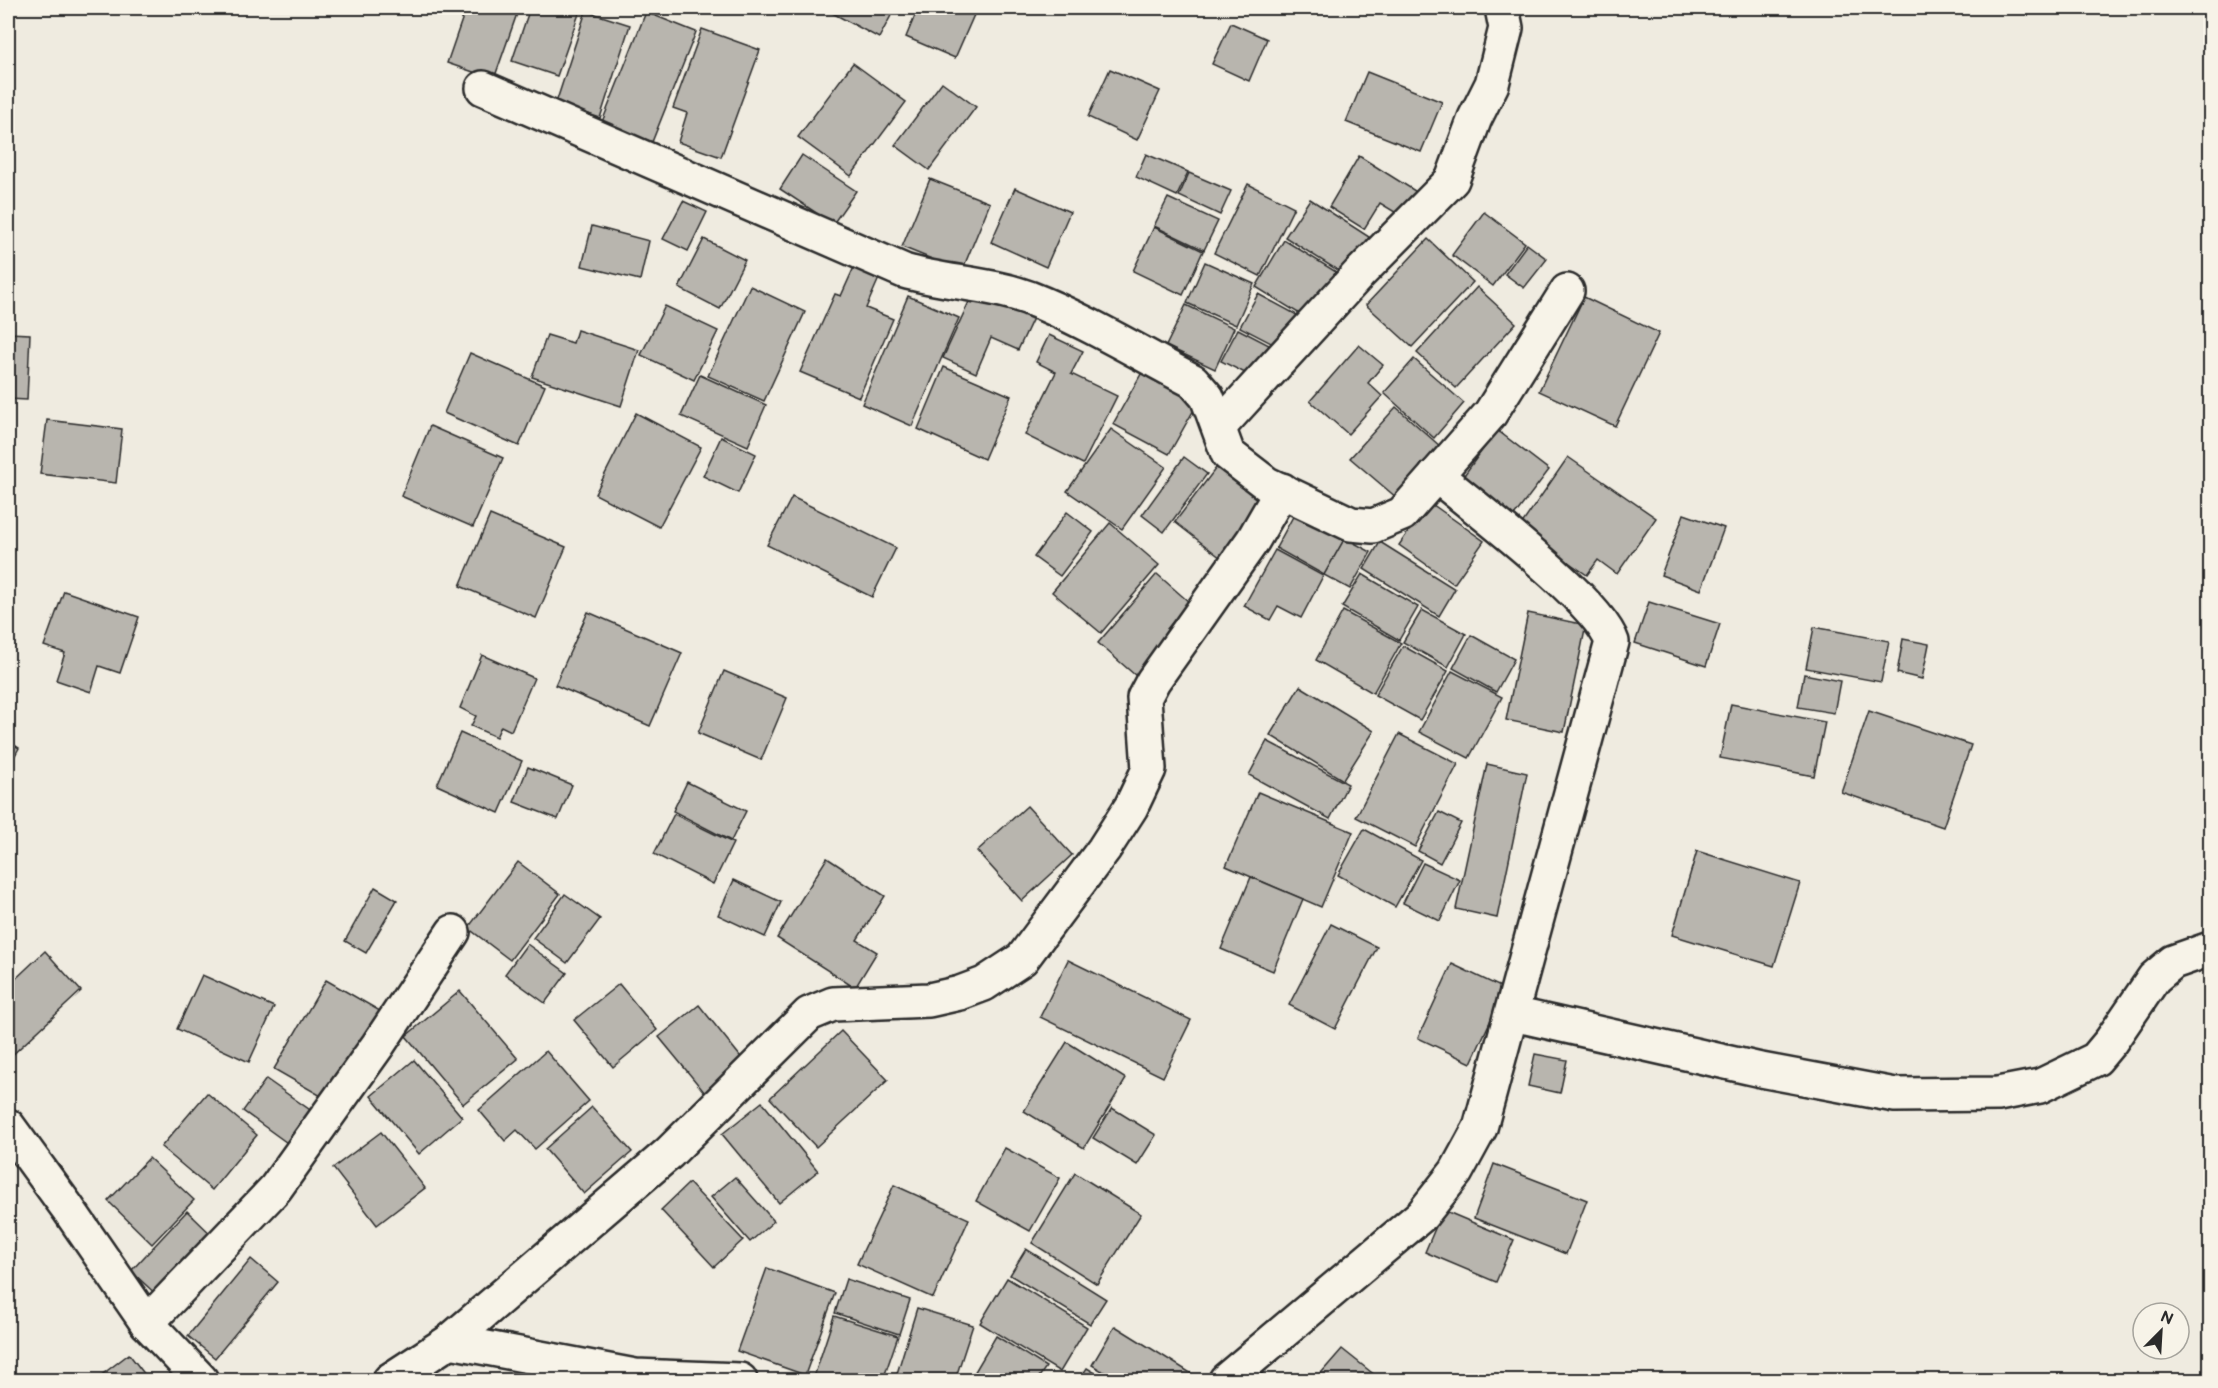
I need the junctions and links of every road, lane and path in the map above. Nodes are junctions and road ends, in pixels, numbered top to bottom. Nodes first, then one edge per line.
1 (1502, 8) edge
2 (483, 88) dead end
3 (1567, 291) dead end
4 (1219, 427) junction
5 (1436, 475) junction
6 (1281, 490) junction
7 (453, 932) dead end
8 (2211, 949) edge
9 (1513, 1014) junction
10 (8, 1126) edge
11 (147, 1323) junction
12 (450, 1341) junction
13 (201, 1380) edge
14 (390, 1380) edge
15 (740, 1380) edge
16 (1226, 1380) edge

1 - 4 street
2 - 4 street
3 - 5 street
4 - 6 street
5 - 6 street
5 - 9 street
6 - 12 street
7 - 11 street
8 - 9 street
9 - 16 street
10 - 11 street
11 - 13 street
12 - 14 street
12 - 15 street

